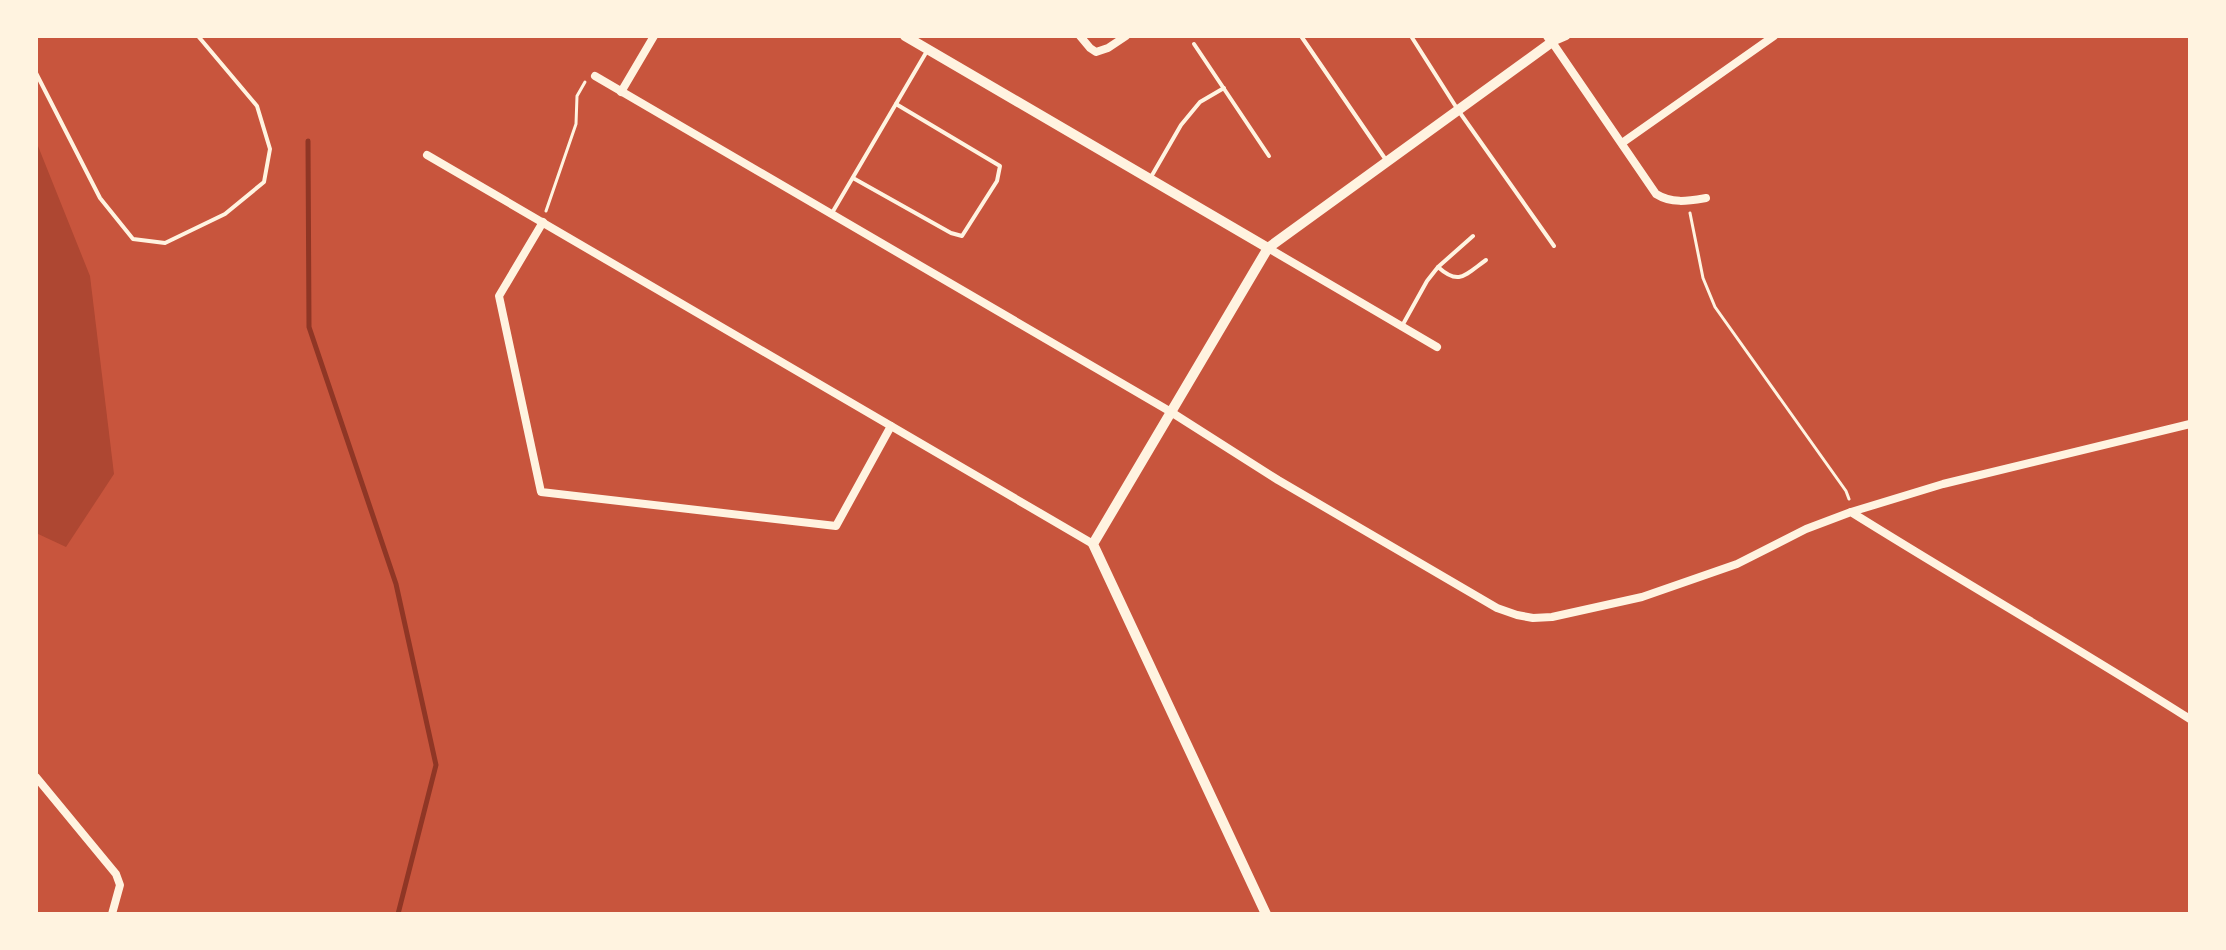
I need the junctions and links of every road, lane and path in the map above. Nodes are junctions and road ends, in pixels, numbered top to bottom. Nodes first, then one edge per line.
1 (198, 36) edge
2 (654, 36) edge
3 (905, 36) edge
4 (1080, 36) edge
5 (1126, 36) edge
6 (1301, 36) edge
7 (1411, 36) edge
8 (1566, 36) edge
9 (1774, 36) edge
10 (1550, 39) edge
11 (1194, 44) dead end
12 (928, 49) junction
13 (36, 73) edge
14 (595, 76) joint
15 (1224, 88) junction
16 (621, 92) junction
17 (896, 104) junction
18 (1458, 110) junction
19 (1622, 143) junction
20 (427, 155) dead end
21 (1269, 156) dead end
22 (1387, 162) junction
23 (853, 178) junction
24 (1150, 179) junction
25 (1706, 198) dead end
26 (1688, 201) junction
27 (832, 214) junction
28 (543, 222) junction
29 (1473, 236) dead end
30 (1554, 246) dead end
31 (1268, 248) junction
32 (1486, 260) dead end
33 (1438, 267) junction
34 (1402, 326) junction
35 (1437, 347) dead end
36 (1171, 412) junction
37 (2190, 424) edge
38 (891, 426) junction
39 (1851, 512) junction
40 (1093, 544) junction
41 (2190, 719) edge
42 (36, 777) edge
43 (112, 914) edge
44 (1266, 914) edge

1 - 13 lane
2 - 16 street
3 - 12 street
4 - 5 street
6 - 22 lane
7 - 18 lane
8 - 10 street
9 - 19 street
10 - 18 street
10 - 19 street
11 - 15 lane
12 - 17 lane
12 - 24 street
14 - 16 street
14 - 28 path
15 - 21 lane
15 - 24 lane
16 - 27 street
17 - 23 lane
17 - 23 lane
18 - 22 street
18 - 30 lane
19 - 26 street
20 - 28 street
22 - 31 street
23 - 27 lane
24 - 31 street
25 - 26 street
26 - 39 path
27 - 36 street
28 - 38 street
28 - 38 street
29 - 33 lane
31 - 34 street
31 - 36 street
32 - 33 lane
33 - 34 lane
34 - 35 street
36 - 39 street
36 - 40 street
37 - 39 street
38 - 40 street
39 - 41 street
40 - 44 street
42 - 43 street

